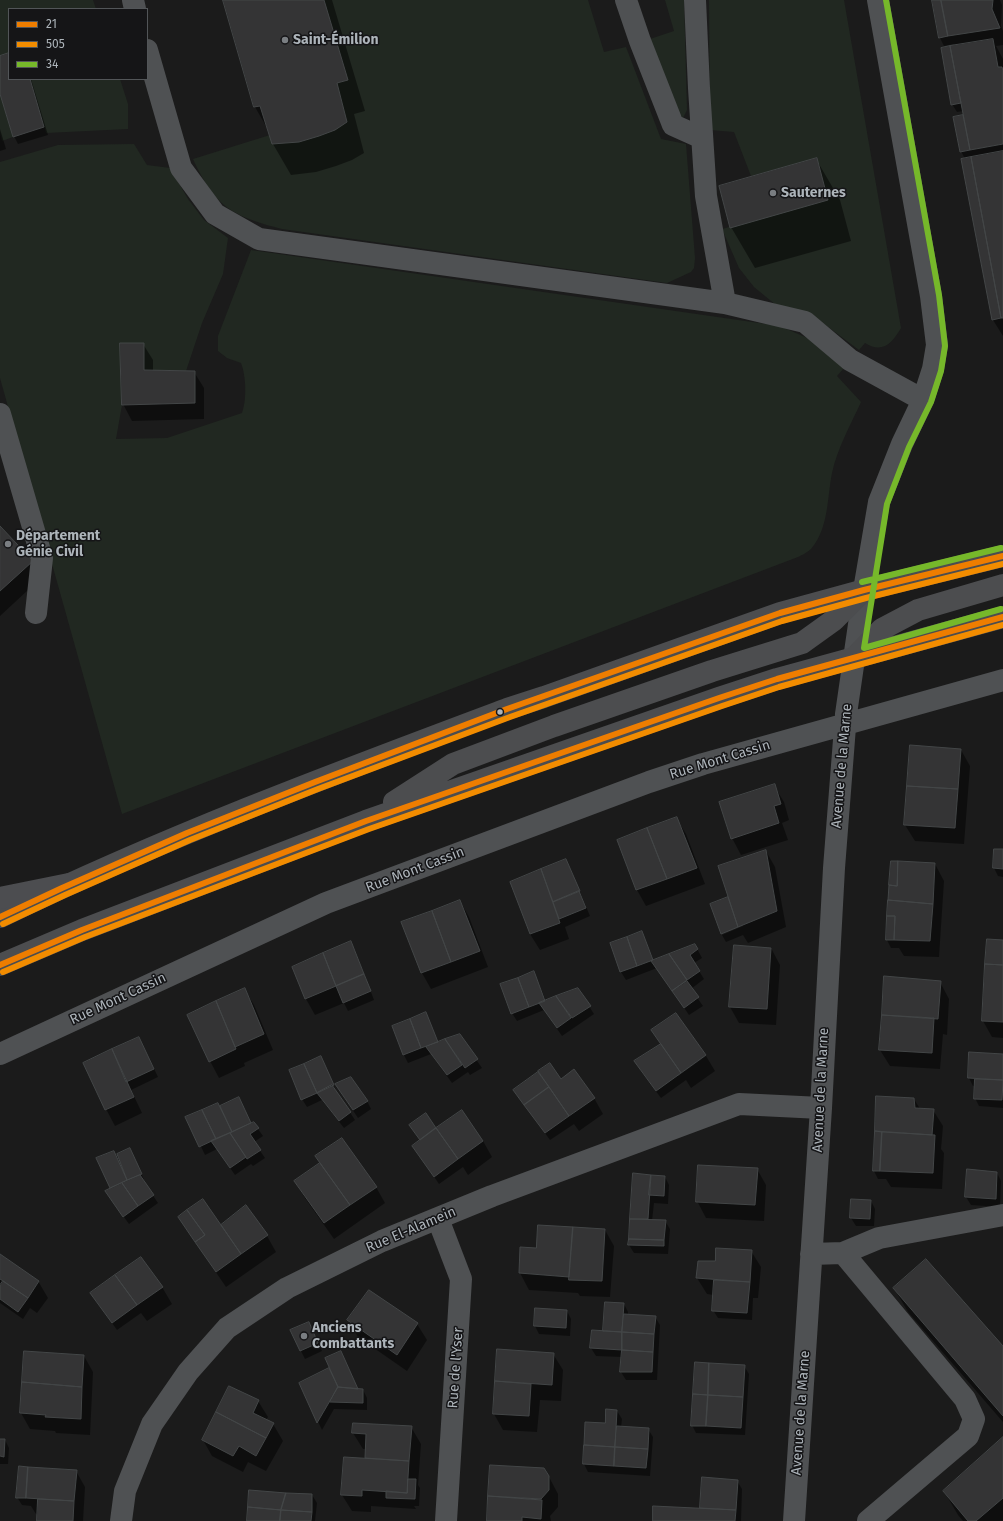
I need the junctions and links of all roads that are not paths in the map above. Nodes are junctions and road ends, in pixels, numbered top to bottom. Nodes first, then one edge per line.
1 (626, 0) edge
2 (695, 0) edge
3 (878, 0) edge
4 (148, 53) edge
5 (702, 138) junction
6 (725, 303) junction
7 (922, 400) junction
8 (0, 414) edge
9 (1003, 556) edge
10 (1003, 585) edge
11 (864, 590) junction
12 (36, 613) dead end
13 (1003, 617) edge
14 (854, 659) junction
15 (1003, 680) edge
16 (845, 724) junction
17 (366, 821) junction
18 (69, 884) junction
19 (0, 898) edge
20 (0, 917) edge
21 (0, 965) edge
22 (0, 1054) edge
23 (821, 1108) junction
24 (1003, 1215) edge
25 (438, 1219) junction
26 (843, 1253) junction
27 (811, 1254) junction
28 (121, 1521) edge
29 (446, 1521) edge
30 (794, 1521) edge
31 (868, 1521) edge

1 - 5 street
2 - 5 street
3 - 7 street, Avenue de la Marne
4 - 6 street
5 - 6 street
6 - 7 street
7 - 11 street, Avenue de la Marne
8 - 12 street
9 - 11 main road
10 - 14 main road
11 - 14 street, Avenue de la Marne
11 - 17 main road
11 - 18 main road
13 - 14 main road
14 - 16 street, Avenue de la Marne
14 - 17 main road
15 - 16 street, Rue Mont Cassin
16 - 22 street, Rue Mont Cassin
16 - 23 street, Avenue de la Marne
17 - 21 main road
18 - 19 highway
18 - 20 main road
23 - 25 street, Rue El-Alamein
23 - 27 street, Avenue de la Marne
24 - 26 street
25 - 28 street, Rue El-Alamein
25 - 29 street, Rue de l'Yser
26 - 27 street
26 - 31 street
27 - 30 street, Avenue de la Marne

